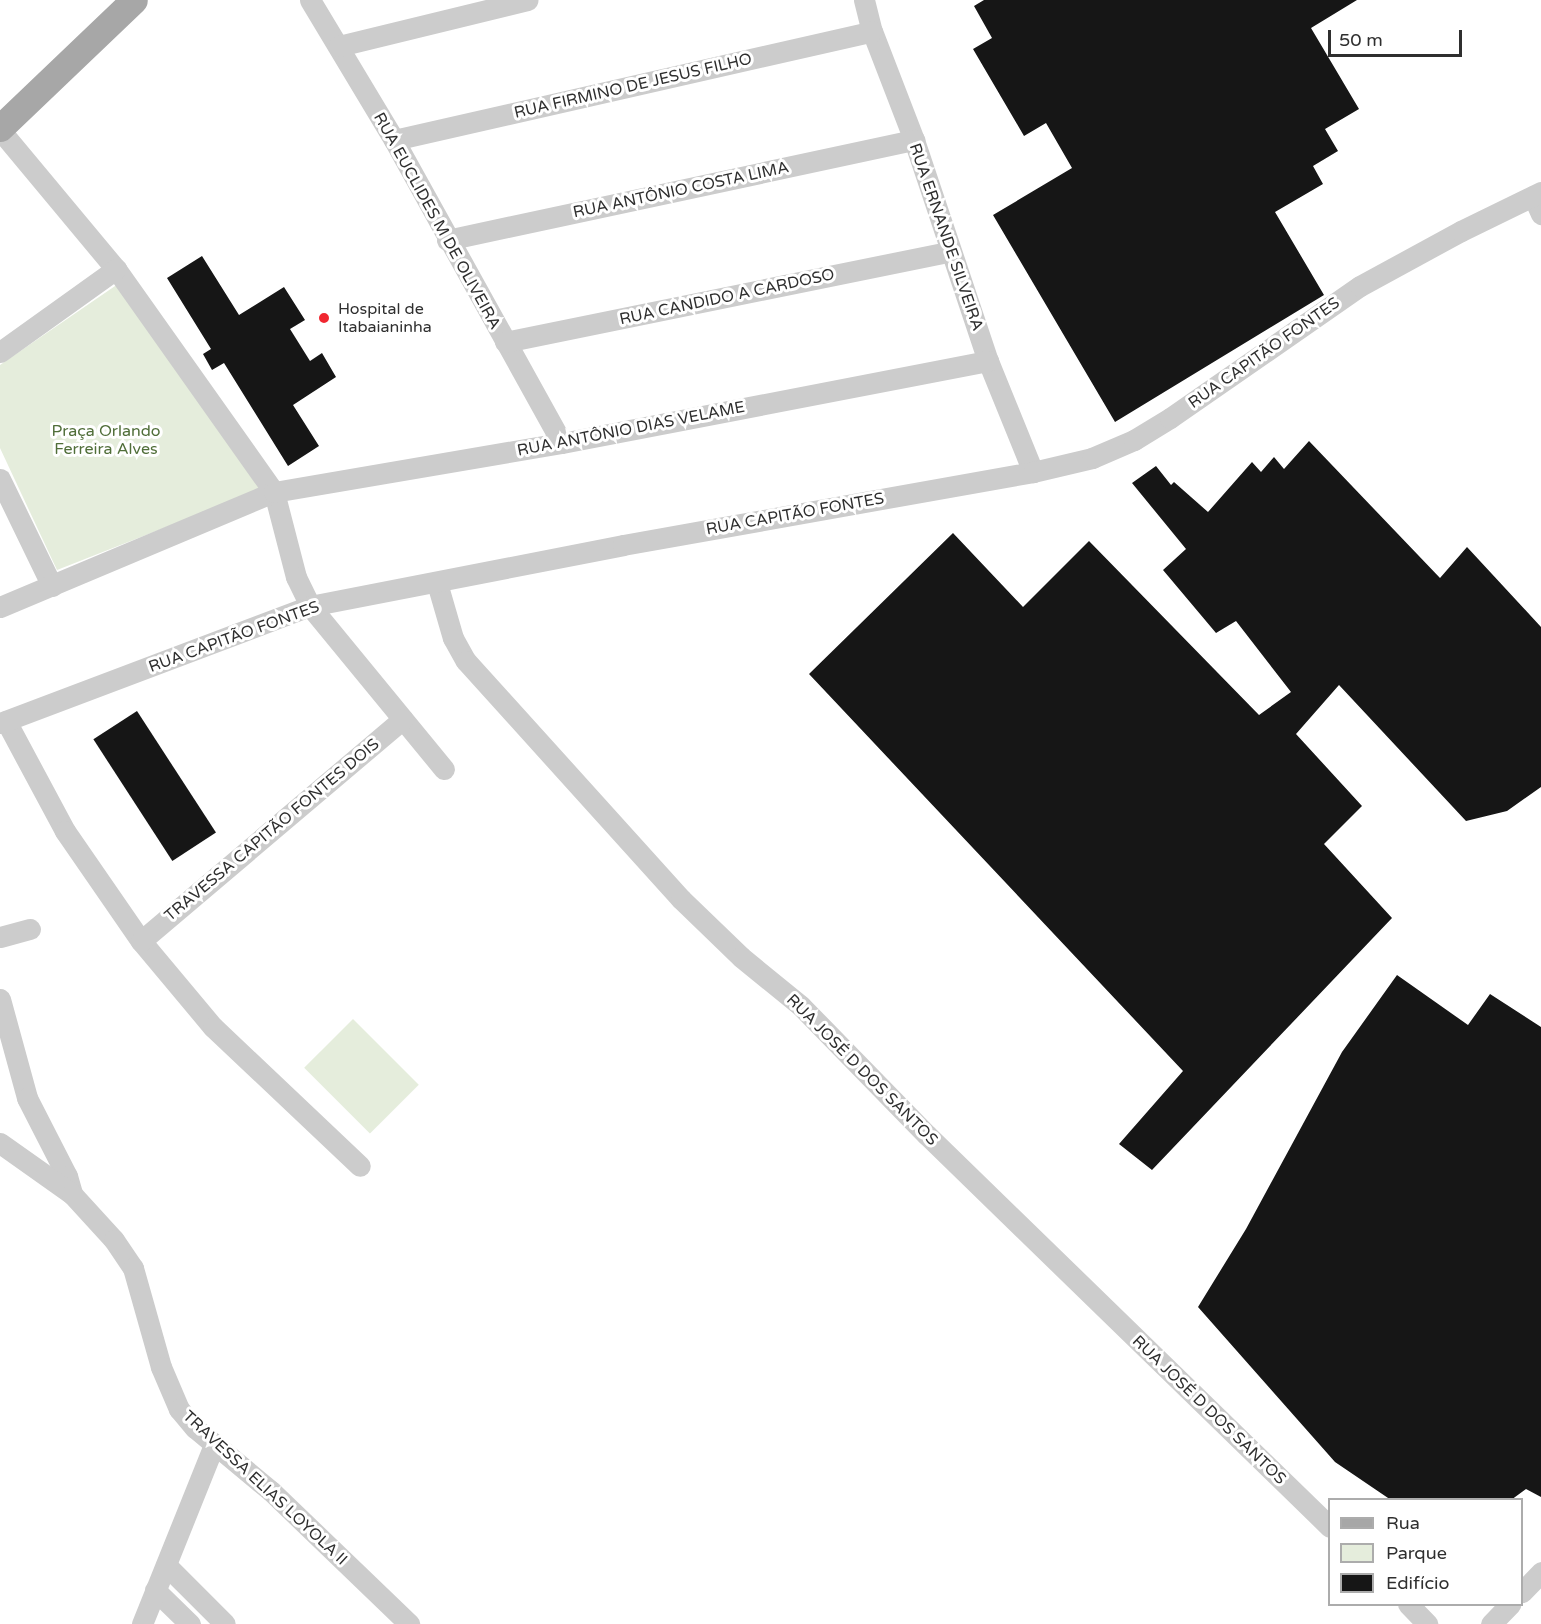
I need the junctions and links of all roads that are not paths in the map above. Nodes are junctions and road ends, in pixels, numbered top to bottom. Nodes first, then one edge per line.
1 (134, 0) edge
2 (310, 0) edge
3 (527, 0) edge
4 (864, 0) edge
5 (872, 31) junction
6 (339, 46) junction
7 (0, 129) edge
8 (394, 140) junction
9 (914, 140) junction
10 (1538, 201) edge
11 (447, 240) junction
12 (949, 252) junction
13 (116, 269) junction
14 (505, 342) junction
15 (0, 352) edge
16 (988, 361) junction
17 (562, 443) junction
18 (1033, 472) junction
19 (0, 479) edge
20 (274, 492) junction
21 (437, 583) junction
22 (52, 586) junction
23 (310, 606) junction
24 (0, 607) edge
25 (403, 719) junction
26 (3, 722) edge
27 (444, 769) dead end
28 (30, 928) dead end
29 (0, 937) edge
30 (141, 941) junction
31 (0, 999) edge
32 (0, 1143) edge
33 (360, 1166) dead end
34 (72, 1194) junction
35 (214, 1445) junction
36 (1328, 1526) edge
37 (166, 1565) junction
38 (1541, 1572) edge
39 (155, 1590) junction
40 (1523, 1590) edge
41 (1409, 1606) edge
42 (1509, 1606) edge
43 (142, 1624) edge
44 (190, 1624) edge
45 (225, 1624) edge
46 (409, 1624) edge
47 (1427, 1624) edge
48 (1491, 1624) edge

1 - 7 main road
2 - 6 street, RUA EUCLIDES M DE OLIVEIRA
3 - 6 street
4 - 5 street, RUA ERNANDE SILVEIRA
5 - 8 street, RUA FIRMINO DE JESUS FILHO
5 - 9 street, RUA ERNANDE SILVEIRA
6 - 8 street, RUA EUCLIDES M DE OLIVEIRA
7 - 13 street
8 - 11 street, RUA EUCLIDES M DE OLIVEIRA
9 - 11 street, RUA ANTÔNIO COSTA LIMA
9 - 12 street, RUA ERNANDE SILVEIRA
10 - 18 street, RUA CAPITÃO FONTES
11 - 14 street, RUA EUCLIDES M DE OLIVEIRA
12 - 14 street, RUA CANDIDO A CARDOSO
12 - 16 street, RUA ERNANDE SILVEIRA
13 - 15 street
13 - 20 street
14 - 17 street, RUA EUCLIDES M DE OLIVEIRA
16 - 17 street, RUA ANTÔNIO DIAS VELAME
16 - 18 street, RUA ERNANDE SILVEIRA
17 - 20 street, RUA ANTÔNIO DIAS VELAME
18 - 21 street, RUA CAPITÃO FONTES
19 - 22 street
20 - 22 street
20 - 23 street
21 - 23 street, RUA CAPITÃO FONTES
21 - 36 street, RUA JOSÉ D DOS SANTOS
22 - 24 street
23 - 25 street
23 - 26 street, RUA CAPITÃO FONTES
25 - 27 street
25 - 30 street, TRAVESSA CAPITÃO FONTES DOIS
26 - 30 street
28 - 29 street
30 - 33 street
31 - 34 street
32 - 34 street, TRAVESSA ELIAS LOYOLA II
34 - 35 street, TRAVESSA ELIAS LOYOLA II
35 - 37 street
35 - 46 street, TRAVESSA ELIAS LOYOLA II
37 - 39 street
37 - 45 street
38 - 40 street
39 - 43 street
39 - 44 street
41 - 47 street
42 - 48 street

